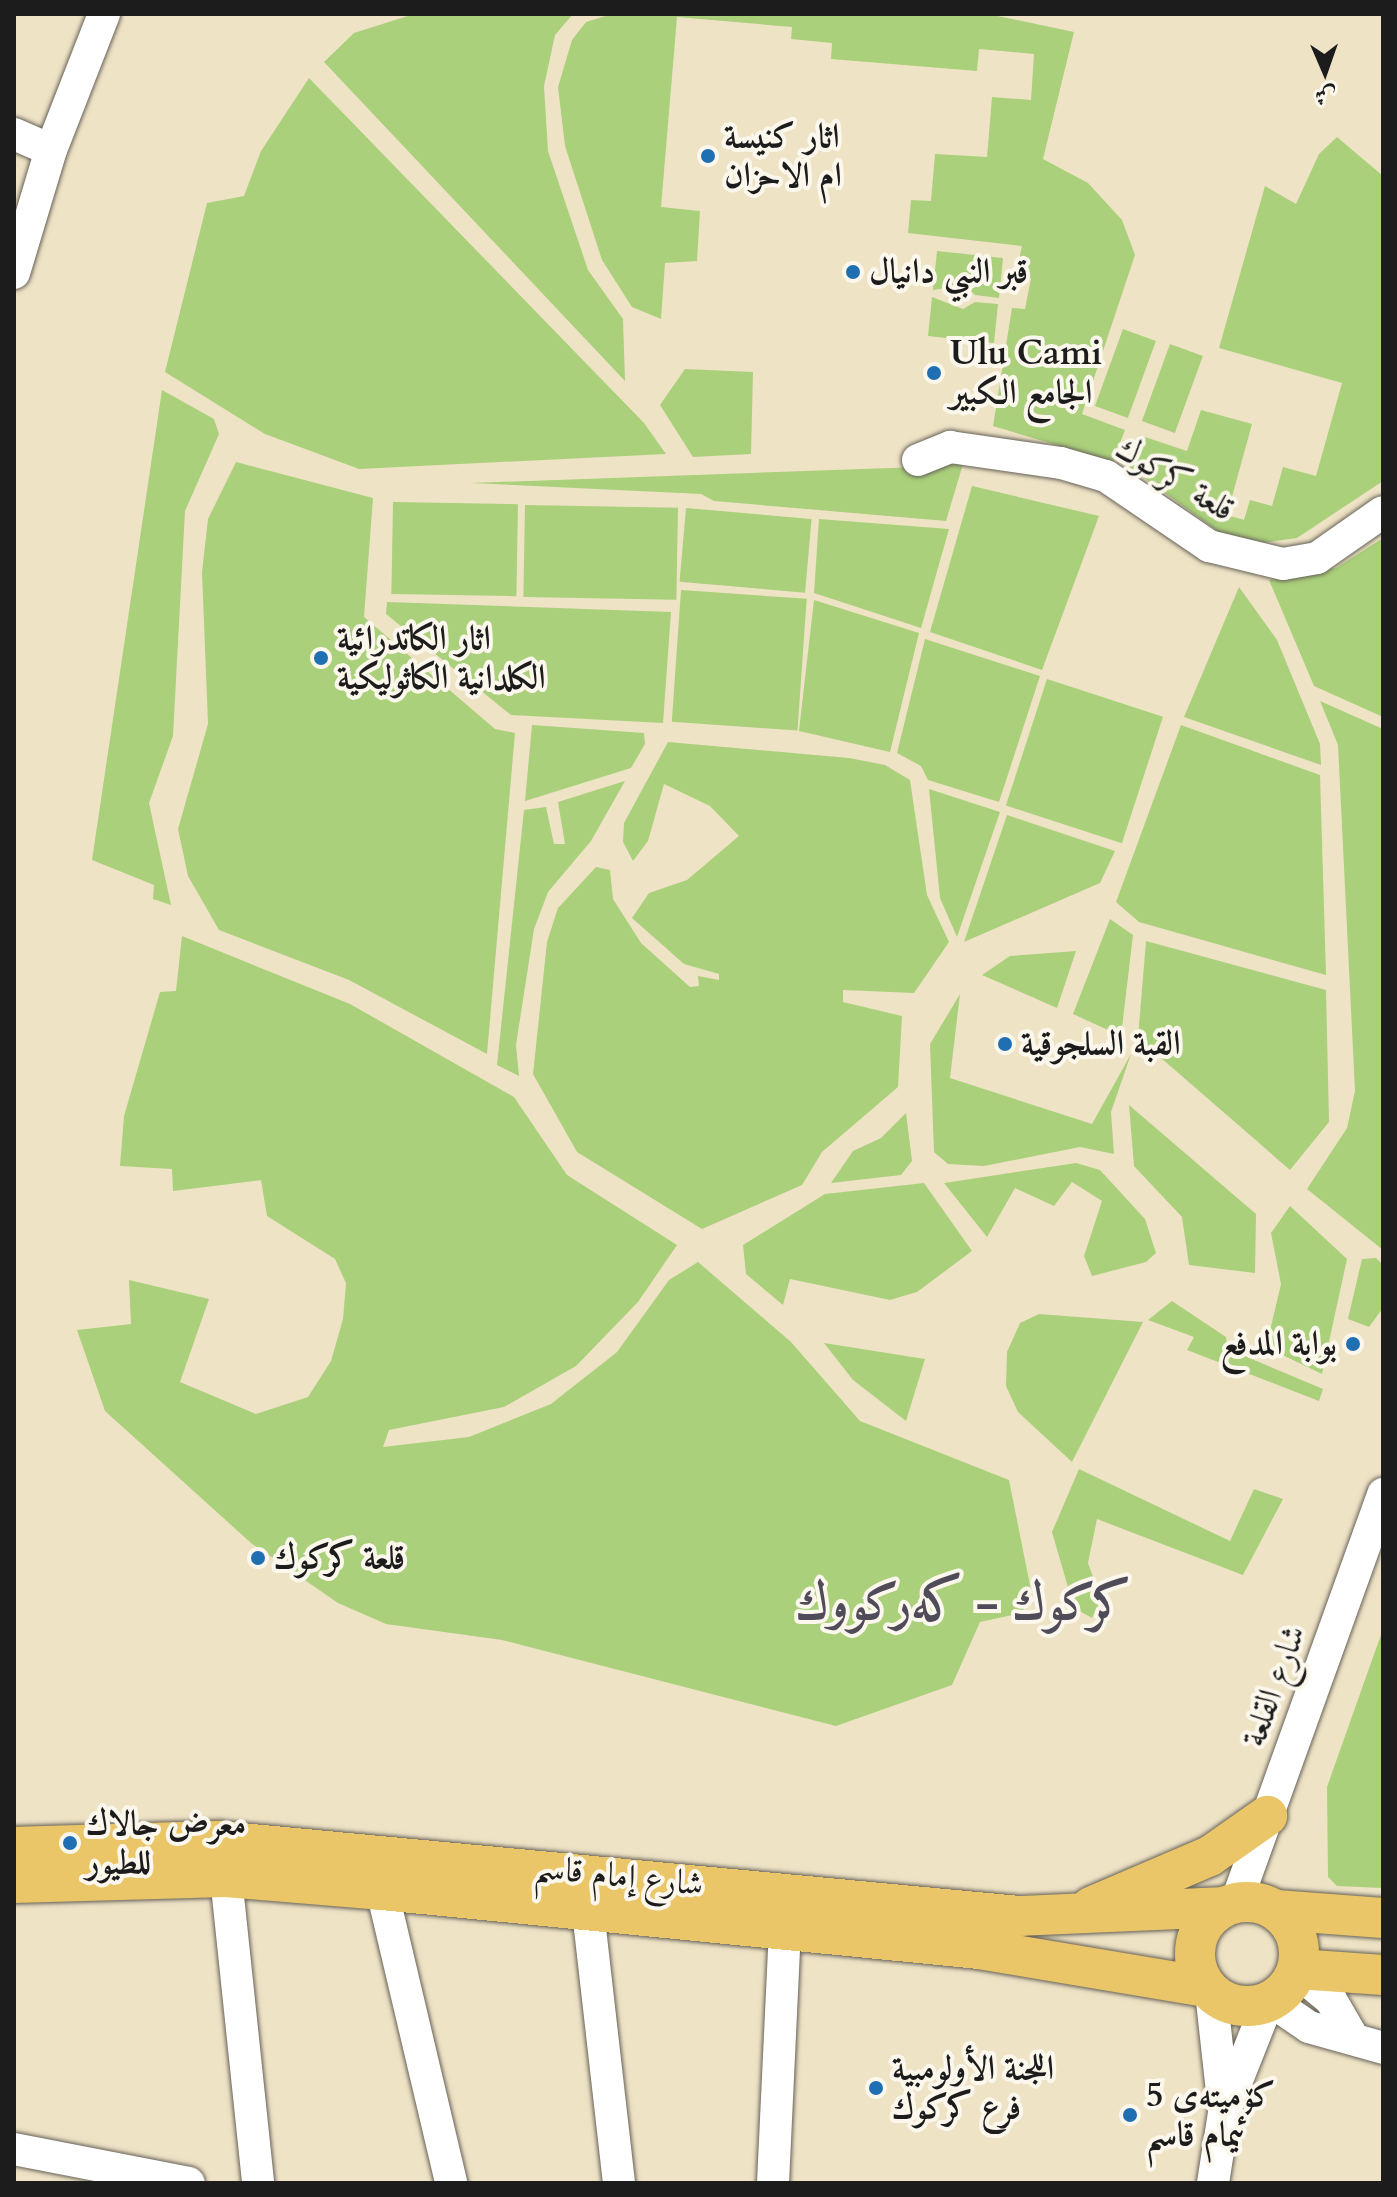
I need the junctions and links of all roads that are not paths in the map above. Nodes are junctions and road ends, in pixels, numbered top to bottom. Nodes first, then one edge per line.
1 (103, 15) edge
2 (14, 134) edge
3 (51, 150) junction
4 (14, 273) edge
5 (918, 460) dead end
6 (1383, 512) edge
7 (1383, 1494) edge
8 (1267, 1816) junction
9 (14, 1847) edge
10 (226, 1877) junction
11 (14, 1883) edge
12 (382, 1890) junction
13 (1230, 1905) junction
14 (1276, 1910) junction
15 (588, 1911) junction
16 (1072, 1916) junction
17 (1383, 1918) edge
18 (785, 1929) junction
19 (1298, 1970) junction
20 (1383, 1975) edge
21 (1208, 1990) junction
22 (1270, 2002) junction
23 (1368, 2043) edge
24 (1224, 2113) junction
25 (14, 2149) edge
26 (189, 2183) edge
27 (258, 2183) edge
28 (451, 2183) edge
29 (619, 2183) edge
30 (773, 2183) edge
31 (1213, 2183) edge

1 - 3 street
2 - 3 street
3 - 4 street
5 - 6 street, قلعة كركوك
7 - 8 street, شارع القلعة
8 - 13 street, شارع القلعة
8 - 16 main road
9 - 16 main road, شارع إمام قاسم
10 - 11 main road, شارع إمام قاسم
10 - 12 main road, شارع إمام قاسم
10 - 27 street
12 - 15 main road, شارع إمام قاسم
12 - 28 street
13 - 14 main road
13 - 16 main road, شارع إمام قاسم
13 - 21 main road
14 - 17 main road
14 - 19 main road
15 - 18 main road, شارع إمام قاسم
15 - 29 street
18 - 21 main road, شارع إمام قاسم
18 - 30 street
19 - 20 main road
19 - 22 main road
19 - 23 street
21 - 22 main road
21 - 24 street
22 - 23 street
22 - 24 street
24 - 31 street
25 - 26 street

